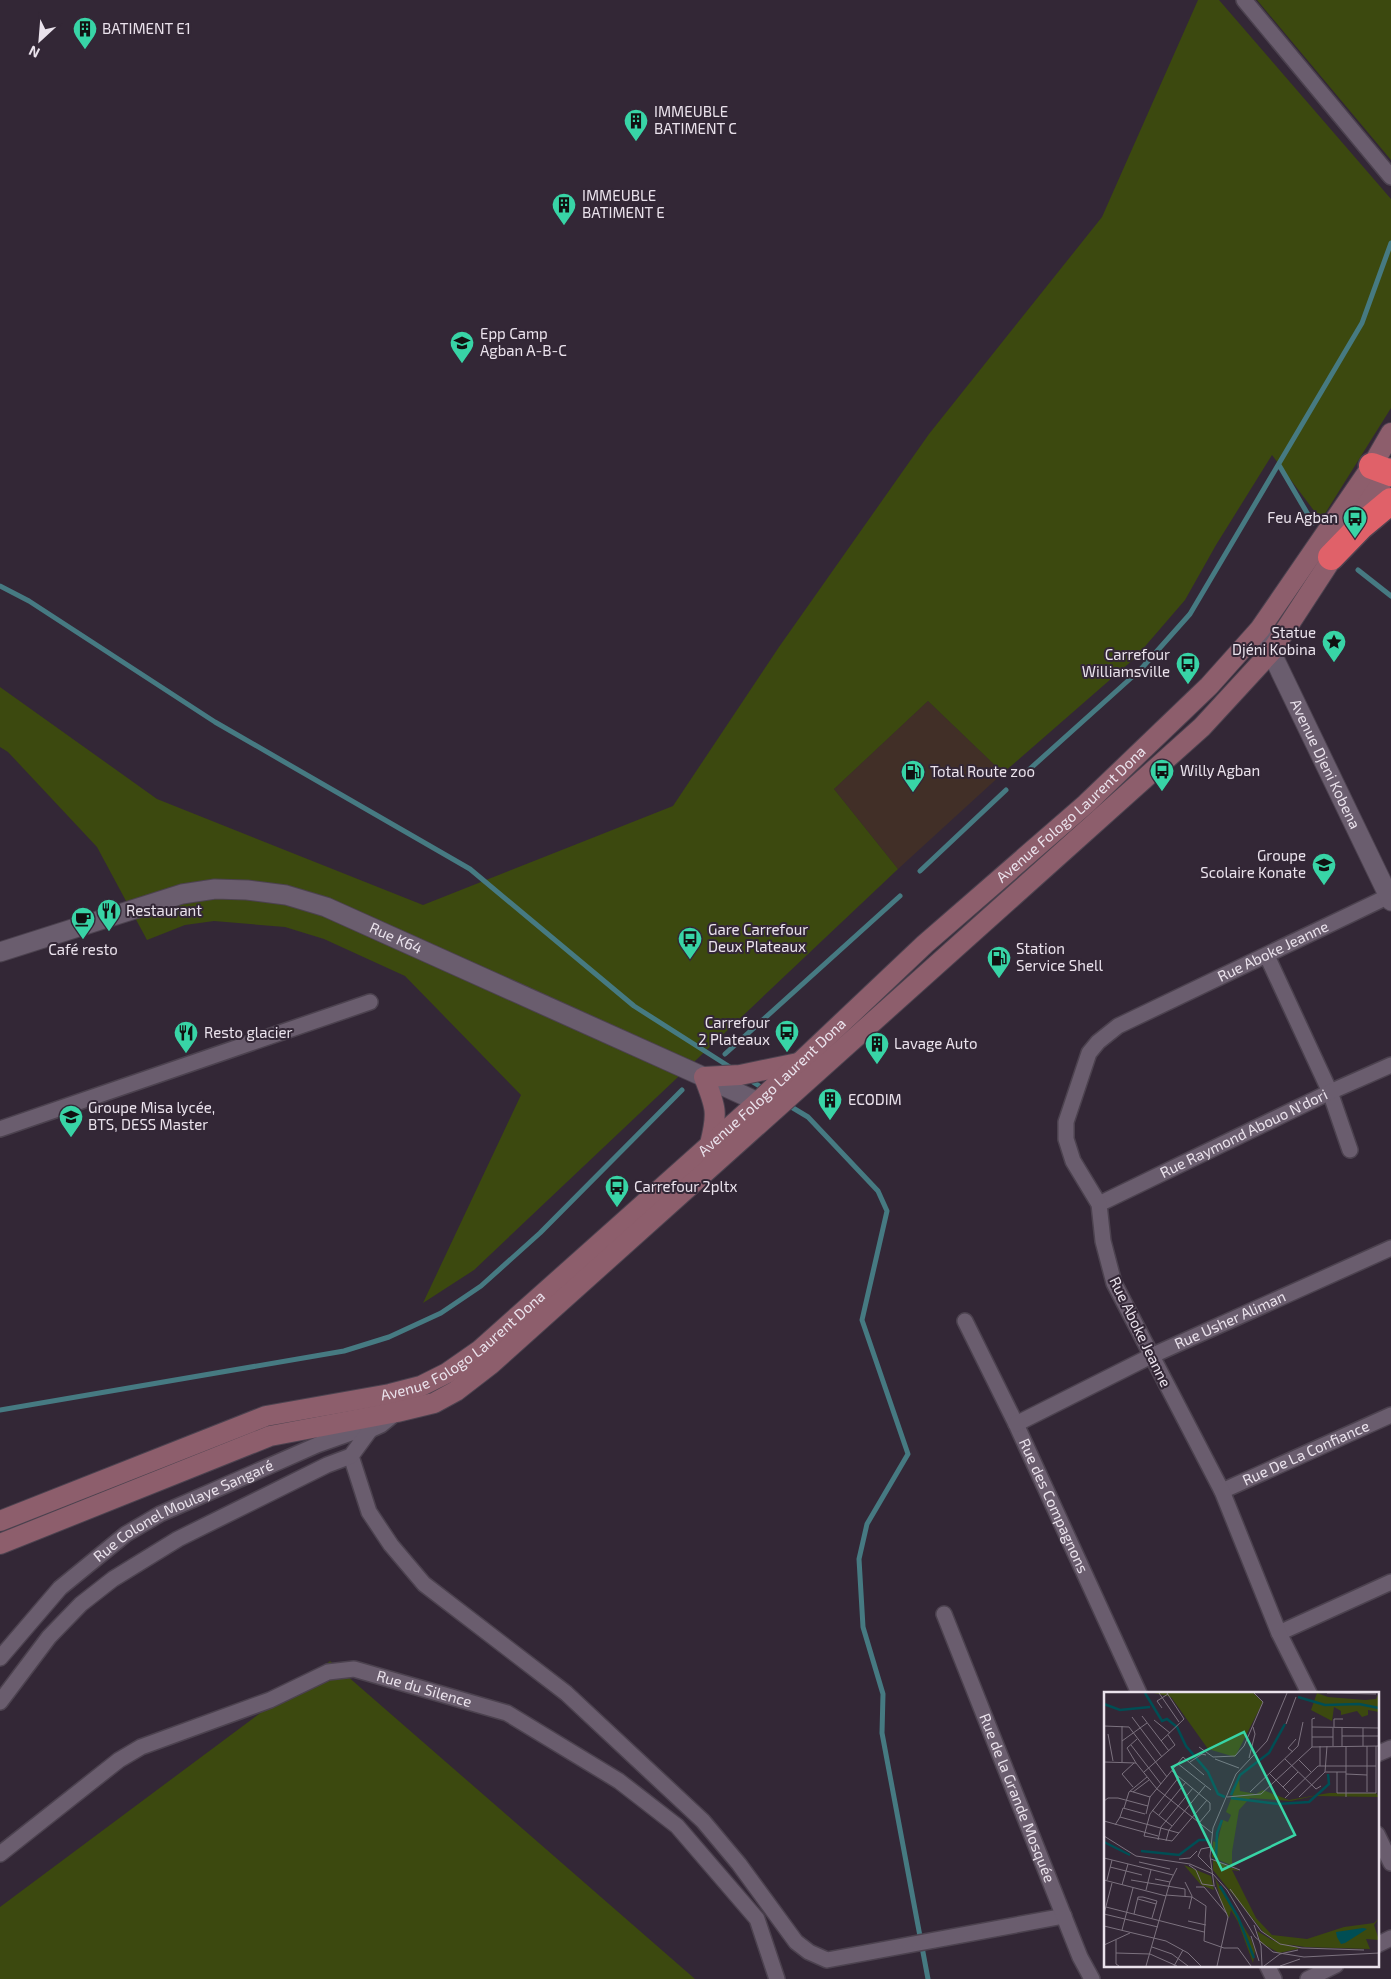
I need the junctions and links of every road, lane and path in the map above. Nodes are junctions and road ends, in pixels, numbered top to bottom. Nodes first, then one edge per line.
1 (1244, 2) edge
2 (1391, 177) edge
3 (1387, 459) edge
4 (1391, 501) edge
5 (1331, 558) junction
6 (1260, 629) junction
7 (1271, 652) junction
8 (1390, 898) edge
9 (0, 952) edge
10 (1267, 956) junction
11 (370, 1002) dead end
12 (800, 1062) junction
13 (1391, 1065) edge
14 (704, 1077) junction
15 (1330, 1092) junction
16 (764, 1108) junction
17 (0, 1129) edge
18 (710, 1144) junction
19 (1350, 1150) dead end
20 (1099, 1204) junction
21 (1391, 1248) edge
22 (965, 1321) dead end
23 (1151, 1356) junction
24 (394, 1403) junction
25 (1391, 1415) edge
26 (1016, 1424) junction
27 (370, 1430) junction
28 (350, 1456) junction
29 (1222, 1491) junction
30 (0, 1521) edge
31 (0, 1544) edge
32 (1391, 1582) edge
33 (944, 1614) dead end
34 (1279, 1633) junction
35 (0, 1658) edge
36 (1139, 1692) edge
37 (1308, 1692) edge
38 (0, 1702) edge
39 (1391, 1748) edge
40 (1378, 1754) edge
41 (1378, 1836) edge
42 (0, 1854) edge
43 (1391, 1863) edge
44 (1064, 1916) junction
45 (1391, 1938) edge
46 (1378, 1944) edge
47 (1268, 1966) edge
48 (1334, 1966) edge
49 (777, 1979) edge
50 (1092, 1979) edge
51 (1274, 1979) edge
52 (1308, 1979) edge

1 - 2 street
3 - 5 main road, Avenue Fologo Laurent Dona
3 - 6 main road, Avenue Fologo Laurent Dona
4 - 5 highway
5 - 7 main road, Avenue Fologo Laurent Dona
6 - 7 street, Avenue Djeni Kobena
6 - 12 main road, Avenue Fologo Laurent Dona
7 - 8 street, Avenue Djeni Kobena
7 - 16 main road, Avenue Fologo Laurent Dona
8 - 10 street, Rue Aboke Jeanne
9 - 14 street, Rue K64
10 - 15 street
10 - 20 street, Rue Aboke Jeanne
11 - 17 street
12 - 14 main road
12 - 16 main road, Avenue Fologo Laurent Dona
13 - 15 street, Rue Raymond Abouo N'dori
14 - 16 street, Rue K64
14 - 18 main road
15 - 19 street
15 - 20 street, Rue Raymond Abouo N'dori
16 - 18 main road, Avenue Fologo Laurent Dona
16 - 24 main road, Avenue Fologo Laurent Dona
18 - 24 main road, Avenue Fologo Laurent Dona
20 - 23 street, Rue Aboke Jeanne
21 - 23 street, Rue Usher Aliman
22 - 26 street, Rue des Compagnons
23 - 26 street, Rue Usher Aliman
23 - 29 street, Rue Aboke Jeanne
24 - 27 street, Rue Colonel Moulaye Sangaré
24 - 30 main road, Avenue Fologo Laurent Dona
24 - 31 main road, Avenue Fologo Laurent Dona
25 - 29 street, Rue De La Confiance
26 - 36 street, Rue des Compagnons
27 - 28 street
27 - 35 street, Rue Colonel Moulaye Sangaré
28 - 38 street
28 - 44 street
29 - 34 street, Rue Aboke Jeanne
32 - 34 street
33 - 44 street, Rue de la Grande Mosquée
34 - 37 street, Rue Aboke Jeanne
39 - 40 street
41 - 43 street
42 - 49 street, Rue du Silence
44 - 50 street, Rue de la Grande Mosquée
45 - 46 street
47 - 51 street
48 - 52 street

